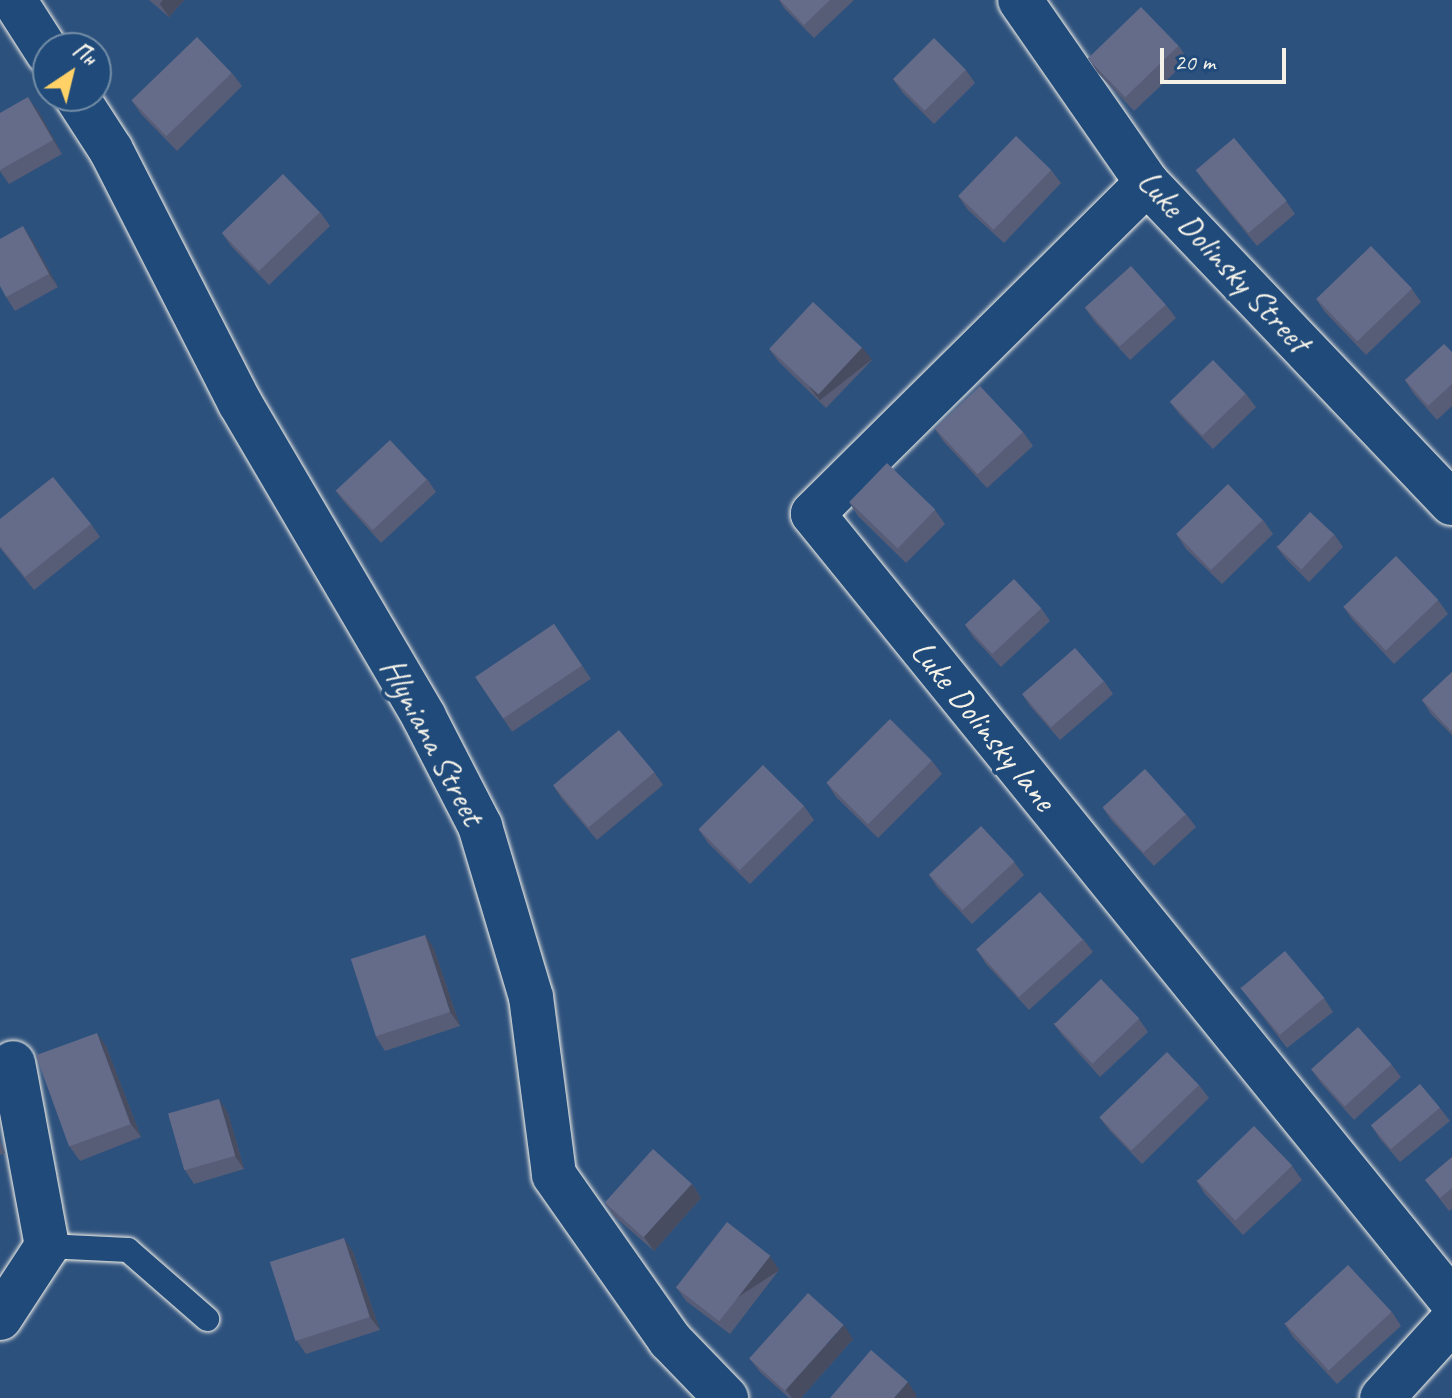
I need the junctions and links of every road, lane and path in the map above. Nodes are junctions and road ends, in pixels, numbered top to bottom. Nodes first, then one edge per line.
1 (14, 0) edge
2 (1020, 0) edge
3 (35, 32) edge
4 (86, 112) edge
5 (1147, 183) junction
6 (1452, 503) edge
7 (13, 1063) dead end
8 (47, 1246) junction
9 (1452, 1301) edge
10 (0, 1318) edge
11 (207, 1319) dead end
12 (1452, 1321) edge
13 (726, 1398) edge
14 (1382, 1398) edge

1 - 3 street
2 - 5 street, Luke Dolinsky Street
4 - 13 street, Hlyniana Street
5 - 6 street, Luke Dolinsky Street
5 - 9 street, Luke Dolinsky lane
7 - 8 street
8 - 10 street
8 - 11 lane
12 - 14 street

